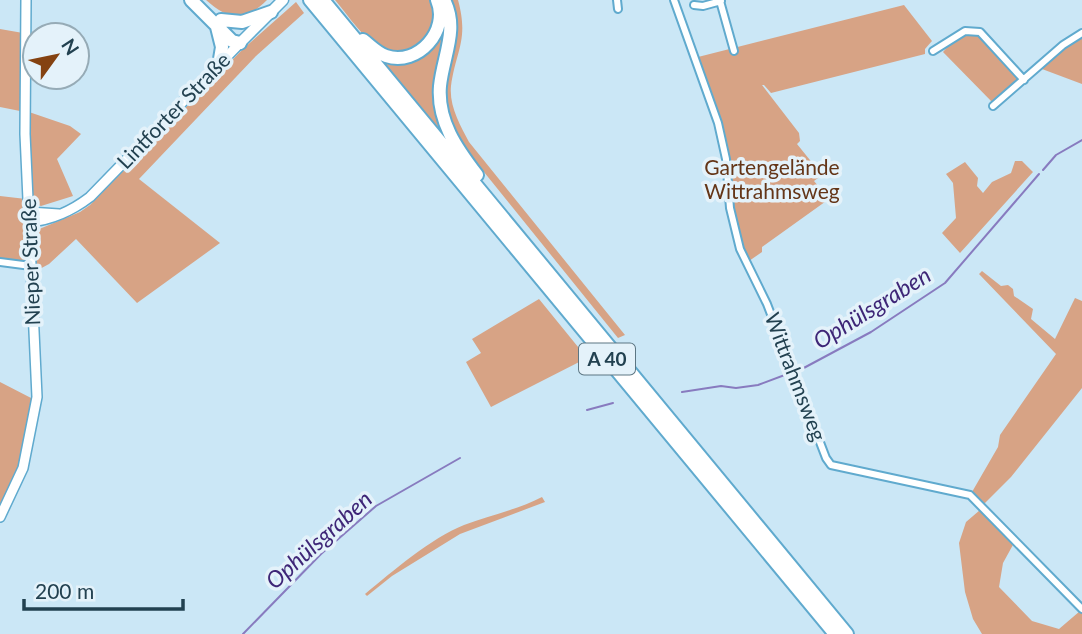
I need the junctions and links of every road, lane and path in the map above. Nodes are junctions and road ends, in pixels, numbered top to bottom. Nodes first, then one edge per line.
1 (26, 0) edge
2 (194, 0) edge
3 (283, 0) edge
4 (310, 0) edge
5 (323, 0) edge
6 (437, 0) edge
7 (444, 0) edge
8 (617, 0) edge
9 (674, 0) edge
10 (721, 1) edge
11 (694, 5) dead end
12 (618, 9) dead end
13 (271, 12) junction
14 (218, 22) junction
15 (1082, 33) edge
16 (240, 43) junction
17 (734, 51) dead end
18 (933, 51) dead end
19 (219, 65) junction
20 (1024, 80) junction
21 (993, 106) dead end
22 (29, 217) junction
23 (0, 262) edge
24 (540, 264) junction
25 (31, 265) junction
26 (0, 517) edge
27 (1082, 609) edge
28 (835, 634) edge
29 (847, 634) edge

1 - 22 main road, Nieper Straße
2 - 14 highway
3 - 13 main road, Lintforter Straße
4 - 28 highway, A 40
5 - 6 highway
5 - 24 highway, A 40
7 - 24 highway
8 - 12 street
9 - 27 street, Wittrahmsweg
10 - 11 street
10 - 17 street
13 - 14 highway
13 - 16 main road, Lintforter Straße
14 - 16 highway
14 - 19 highway
15 - 20 street
16 - 19 main road, Lintforter Straße
18 - 20 street
19 - 22 main road, Lintforter Straße
20 - 21 street
22 - 25 main road, Nieper Straße
23 - 25 street
24 - 29 highway, A 40
25 - 26 main road, Nieper Straße

